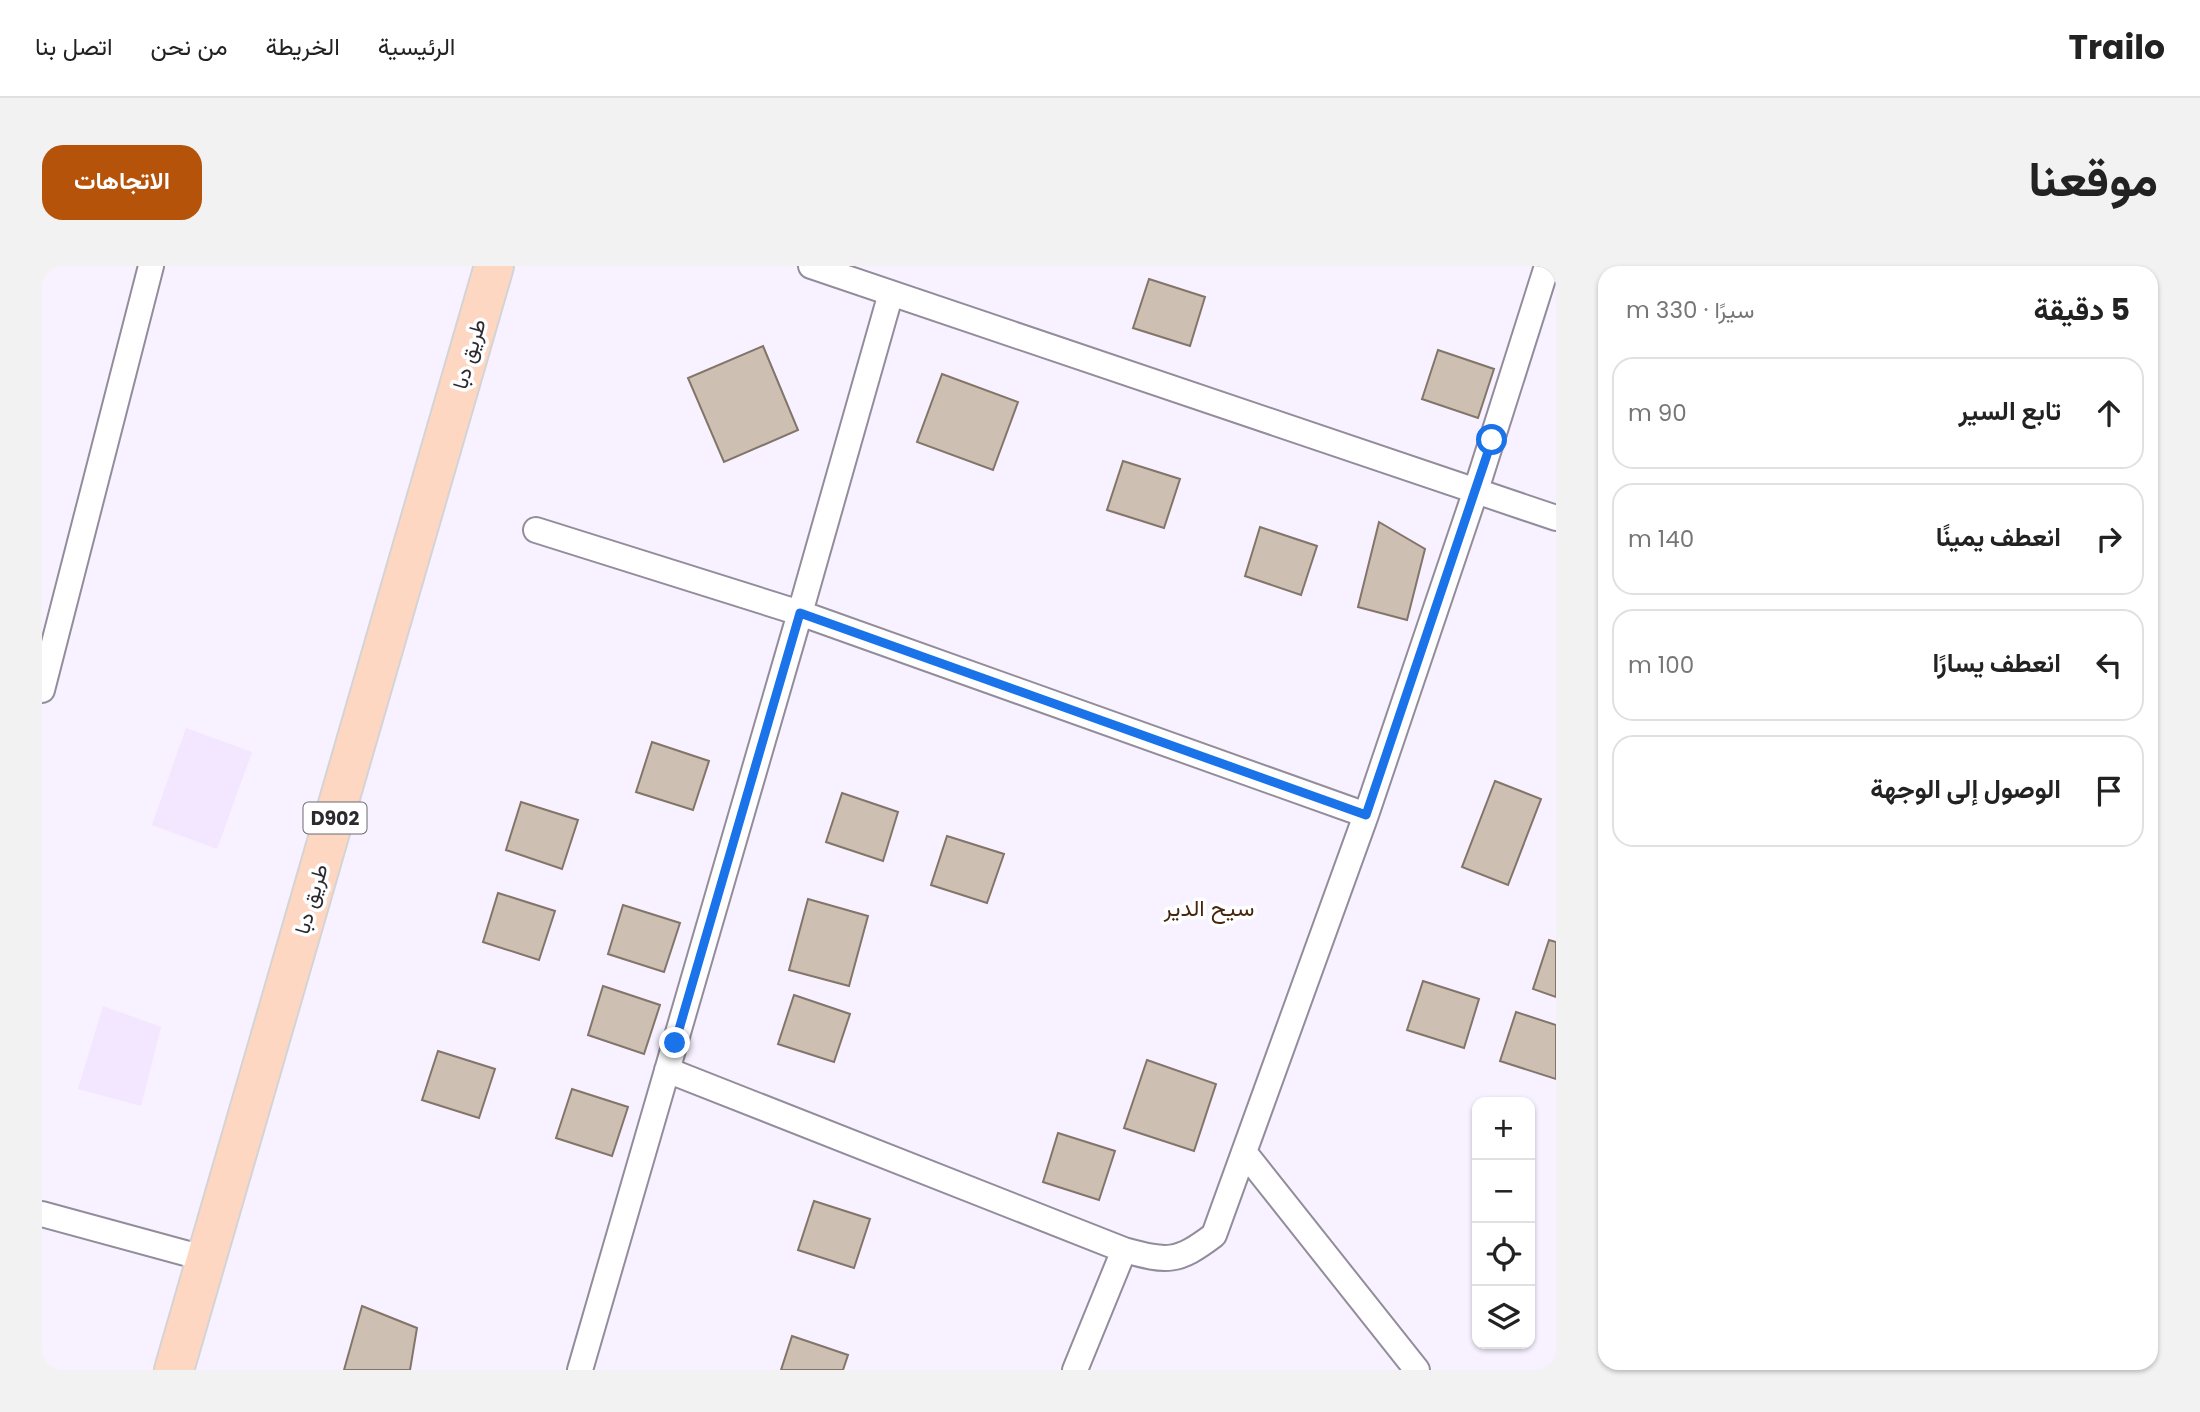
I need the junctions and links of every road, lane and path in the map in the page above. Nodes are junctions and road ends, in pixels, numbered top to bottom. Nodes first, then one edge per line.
1 (151, 266) edge
2 (494, 266) edge
3 (811, 266) edge
4 (1547, 266) edge
5 (891, 293) junction
6 (1476, 490) junction
7 (1556, 518) edge
8 (536, 530) dead end
9 (800, 613) junction
10 (42, 690) edge
11 (1366, 815) junction
12 (667, 1070) junction
13 (1244, 1152) junction
14 (42, 1214) edge
15 (1124, 1250) junction
16 (207, 1259) junction
17 (174, 1370) edge
18 (580, 1370) edge
19 (1075, 1370) edge
20 (1418, 1370) edge

1 - 10 street
2 - 16 main road, طريق دبا / D902
3 - 5 street
4 - 6 street
5 - 6 street
5 - 9 street
6 - 7 street
6 - 11 street
8 - 9 street
9 - 11 street
9 - 12 street
11 - 13 street
12 - 15 street
12 - 18 street
13 - 15 street
13 - 20 street
14 - 16 street
15 - 19 street
16 - 17 main road, طريق دبا / D902

